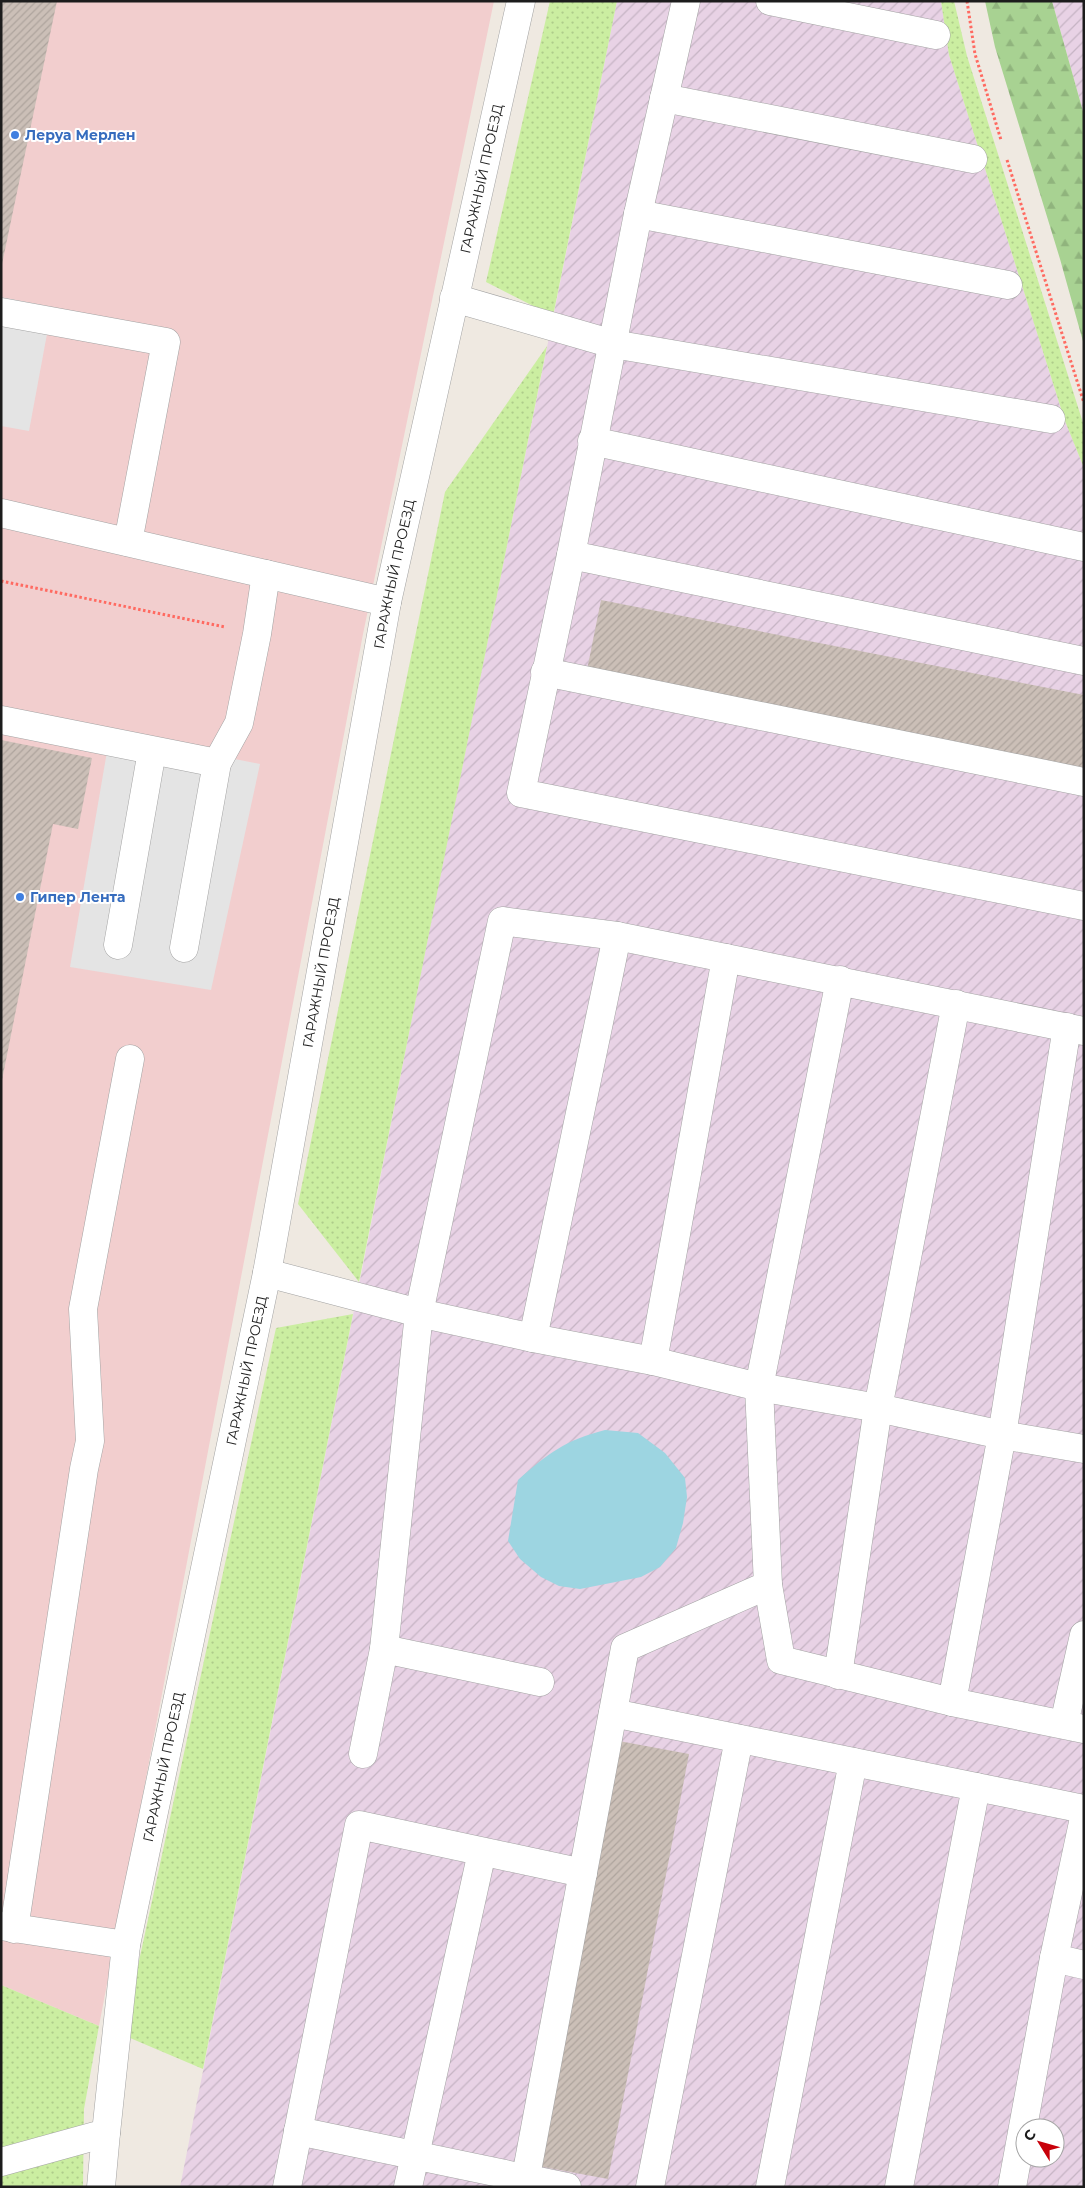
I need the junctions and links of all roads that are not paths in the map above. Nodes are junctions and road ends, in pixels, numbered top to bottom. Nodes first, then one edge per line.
1 (521, 1) edge
2 (686, 1) edge
3 (770, 1) edge
4 (936, 35) dead end
5 (664, 98) junction
6 (973, 159) dead end
7 (638, 214) junction
8 (1008, 284) dead end
9 (454, 298) junction
10 (1, 312) edge
11 (613, 344) junction
12 (1051, 419) dead end
13 (592, 441) junction
14 (1, 513) edge
15 (128, 542) junction
16 (1084, 546) edge
17 (571, 555) junction
18 (266, 574) junction
19 (387, 602) junction
20 (1084, 661) edge
21 (545, 672) junction
22 (1, 720) edge
23 (152, 751) junction
24 (217, 763) junction
25 (1084, 782) edge
26 (1084, 906) edge
27 (617, 936) junction
28 (118, 945) dead end
29 (184, 948) dead end
30 (726, 958) junction
31 (840, 980) junction
32 (956, 1004) junction
33 (1076, 1029) edge
34 (130, 1059) dead end
35 (267, 1273) junction
36 (419, 1313) junction
37 (534, 1338) junction
38 (652, 1360) junction
39 (759, 1387) junction
40 (878, 1408) junction
41 (1002, 1435) junction
42 (1084, 1449) edge
43 (768, 1585) junction
44 (1084, 1635) edge
45 (384, 1649) junction
46 (838, 1675) junction
47 (540, 1682) dead end
48 (952, 1702) junction
49 (613, 1713) junction
50 (1074, 1727) edge
51 (739, 1738) junction
52 (363, 1754) dead end
53 (853, 1762) junction
54 (976, 1787) junction
55 (1084, 1808) edge
56 (1084, 1818) edge
57 (482, 1852) junction
58 (583, 1873) junction
59 (8, 1928) edge
60 (126, 1945) junction
61 (1054, 1958) junction
62 (1084, 1965) edge
63 (298, 2131) junction
64 (106, 2133) junction
65 (414, 2155) junction
66 (1, 2162) edge
67 (525, 2183) edge
68 (101, 2187) edge
69 (287, 2187) edge
70 (408, 2187) edge
71 (567, 2187) edge
72 (650, 2187) edge
73 (770, 2187) edge
74 (898, 2187) edge
75 (1012, 2187) edge

1 - 9 lane, ГАРАЖНЫЙ ПРОЕЗД
2 - 5 lane
3 - 4 lane
5 - 6 lane
5 - 7 lane
7 - 8 lane
7 - 11 lane
9 - 11 lane
9 - 19 lane, ГАРАЖНЫЙ ПРОЕЗД
10 - 15 lane
11 - 12 lane
11 - 13 lane
13 - 16 lane
13 - 17 lane
14 - 15 lane
15 - 18 lane
17 - 20 lane
17 - 21 lane
18 - 19 lane
18 - 24 lane
19 - 35 lane, ГАРАЖНЫЙ ПРОЕЗД
21 - 25 lane
21 - 26 lane
22 - 23 lane
23 - 24 lane
23 - 28 lane
24 - 29 lane
27 - 30 lane
27 - 36 lane
27 - 37 lane
30 - 31 lane
30 - 38 lane
31 - 32 lane
31 - 39 lane
32 - 33 lane
32 - 40 lane
33 - 41 lane
34 - 59 lane
35 - 36 lane
35 - 60 lane, ГАРАЖНЫЙ ПРОЕЗД
36 - 37 lane
36 - 45 lane
37 - 38 lane
38 - 39 lane
39 - 40 lane
39 - 43 lane
40 - 41 lane
40 - 46 lane
41 - 42 lane
41 - 48 lane
43 - 46 lane
43 - 49 lane
44 - 50 lane
45 - 47 lane
45 - 52 lane
46 - 48 lane
48 - 50 lane
49 - 51 lane
49 - 58 lane
51 - 53 lane
51 - 72 lane
53 - 54 lane
53 - 73 lane
54 - 55 lane
54 - 74 lane
56 - 61 lane
57 - 58 lane
57 - 63 lane
57 - 65 lane
58 - 67 lane
59 - 60 lane
60 - 64 lane, ГАРАЖНЫЙ ПРОЕЗД
61 - 62 lane
61 - 75 lane
63 - 65 lane
63 - 69 lane
64 - 66 lane
64 - 68 lane, ГАРАЖНЫЙ ПРОЕЗД
65 - 67 lane
65 - 70 lane
67 - 71 lane

